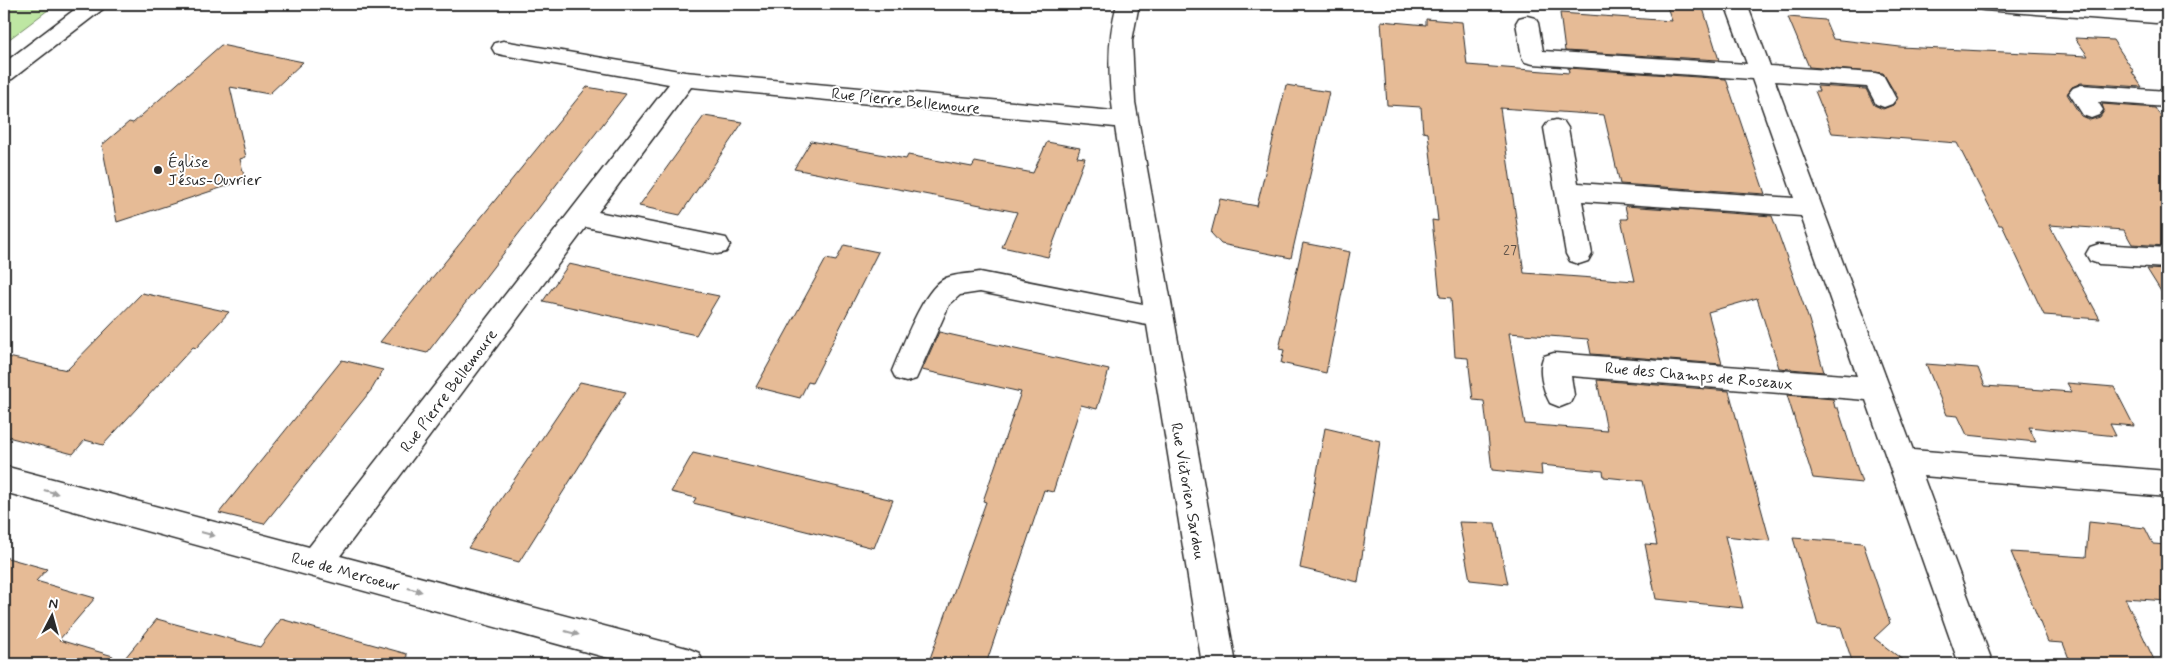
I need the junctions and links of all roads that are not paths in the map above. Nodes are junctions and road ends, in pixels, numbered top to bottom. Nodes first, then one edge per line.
1 (95, 4) edge
2 (1128, 4) edge
3 (1736, 4) edge
4 (1984, 4) edge
5 (2161, 17) edge
6 (1527, 23) dead end
7 (503, 48) dead end
8 (1761, 72) junction
9 (4, 74) edge
10 (685, 78) junction
11 (1884, 99) dead end
12 (2167, 99) edge
13 (2092, 110) dead end
14 (1127, 120) junction
15 (1556, 128) dead end
16 (1567, 191) junction
17 (1810, 208) junction
18 (580, 217) junction
19 (717, 245) dead end
20 (1579, 254) dead end
21 (2099, 254) dead end
22 (2167, 258) edge
23 (1159, 317) junction
24 (906, 371) dead end
25 (1876, 389) junction
26 (1560, 395) dead end
27 (1902, 462) junction
28 (4, 479) edge
29 (2167, 484) edge
30 (316, 563) junction
31 (687, 664) edge
32 (1219, 664) edge
33 (1976, 664) edge

1 - 9 street
2 - 14 street, Rue Victorien Sardou
3 - 8 street
4 - 5 street
6 - 8 street
7 - 10 street, Rue Pierre Bellemoure
8 - 11 street
8 - 17 street
10 - 14 street, Rue Pierre Bellemoure
10 - 18 street, Rue Pierre Bellemoure
12 - 13 street
14 - 23 street, Rue Victorien Sardou
15 - 16 street
16 - 17 street
16 - 20 street
17 - 25 street
18 - 19 street
18 - 30 street, Rue Pierre Bellemoure
21 - 22 street
23 - 24 street
23 - 32 street, Rue Victorien Sardou
25 - 26 street, Rue des Champs de Roseaux
25 - 27 street
27 - 29 street
27 - 33 street
28 -> 30 street, Rue de Mercoeur
30 -> 31 street, Rue de Mercoeur

